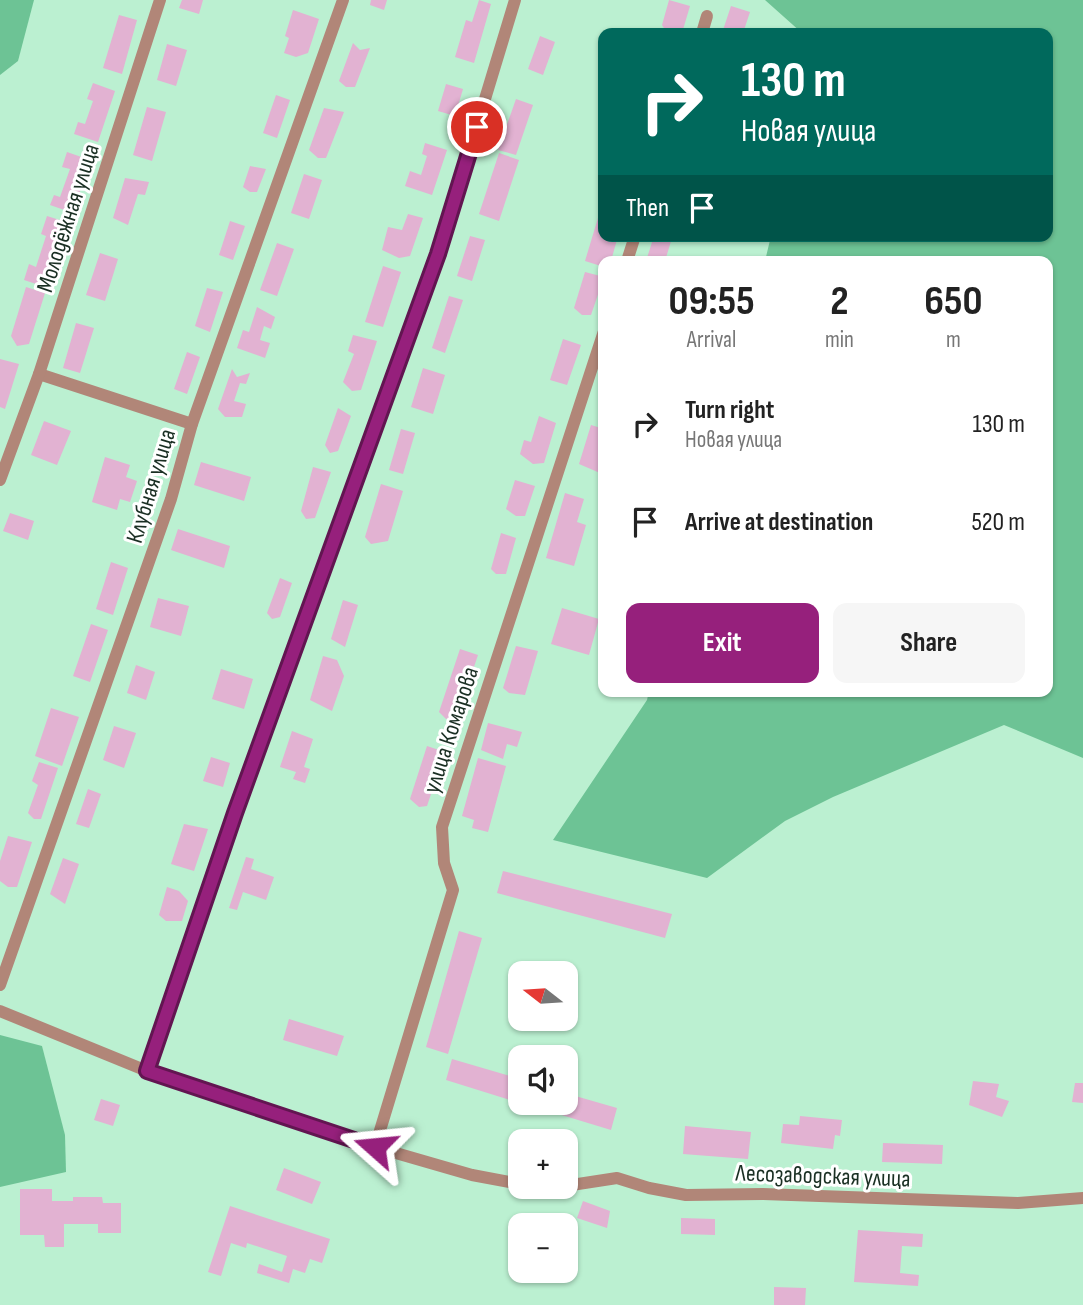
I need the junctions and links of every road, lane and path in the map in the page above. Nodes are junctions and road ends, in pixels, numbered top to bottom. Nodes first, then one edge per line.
1 (160, 0) edge
2 (343, 0) edge
3 (515, 0) edge
4 (707, 16) dead end
5 (703, 28) edge
6 (598, 349) edge
7 (39, 374) junction
8 (192, 424) junction
9 (0, 480) edge
10 (0, 985) edge
11 (0, 1012) edge
12 (147, 1071) junction
13 (375, 1147) junction
14 (508, 1182) edge
15 (578, 1184) edge
16 (1083, 1198) edge

1 - 7 street, Молодёжная улица
2 - 8 street, Клубная улица
3 - 12 street
4 - 5 street
6 - 13 street, улица Комарова
7 - 8 street
7 - 9 street, Молодёжная улица
8 - 10 street, Клубная улица
11 - 12 street
12 - 13 street
13 - 14 street
15 - 16 street, Лесозаводская улица

